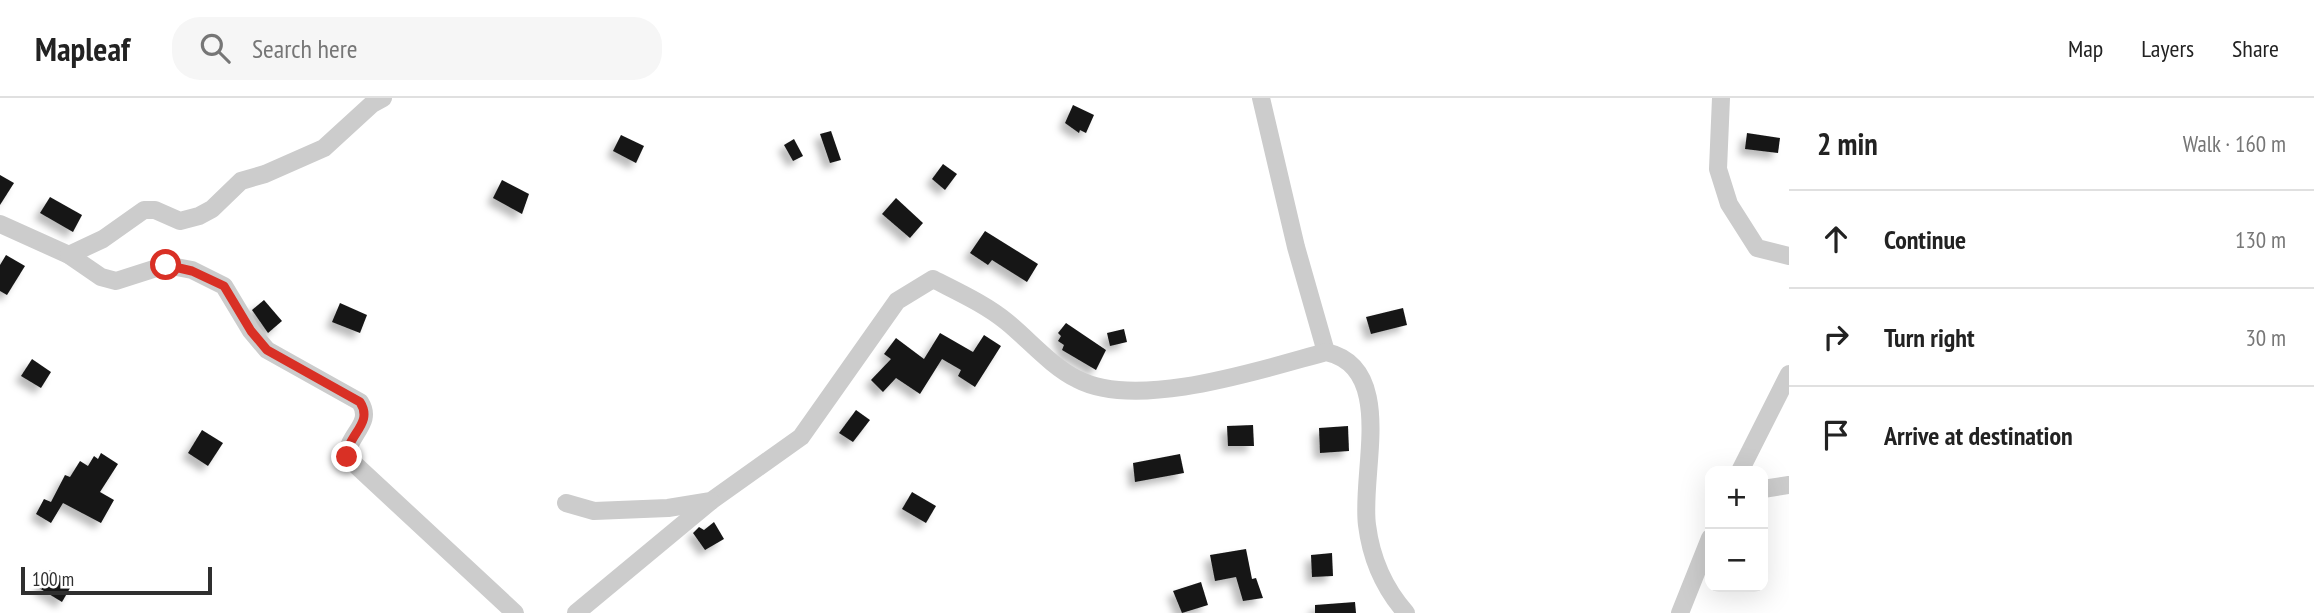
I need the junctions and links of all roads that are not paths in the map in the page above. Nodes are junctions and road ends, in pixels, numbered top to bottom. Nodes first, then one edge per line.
1 (383, 98) edge
2 (1261, 98) edge
3 (1721, 98) edge
4 (0, 224) edge
5 (69, 255) junction
6 (1789, 257) edge
7 (1326, 352) junction
8 (1789, 374) edge
9 (1743, 466) edge
10 (1789, 485) edge
11 (1768, 488) edge
12 (711, 501) junction
13 (566, 503) dead end
14 (1705, 550) edge
15 (515, 613) edge
16 (576, 613) edge
17 (1406, 613) edge
18 (1680, 613) edge

1 - 5 street
2 - 7 street
3 - 6 street
4 - 5 street
5 - 15 street
7 - 12 street
7 - 17 street
8 - 9 street
10 - 11 street
12 - 13 street
12 - 16 street
14 - 18 street

